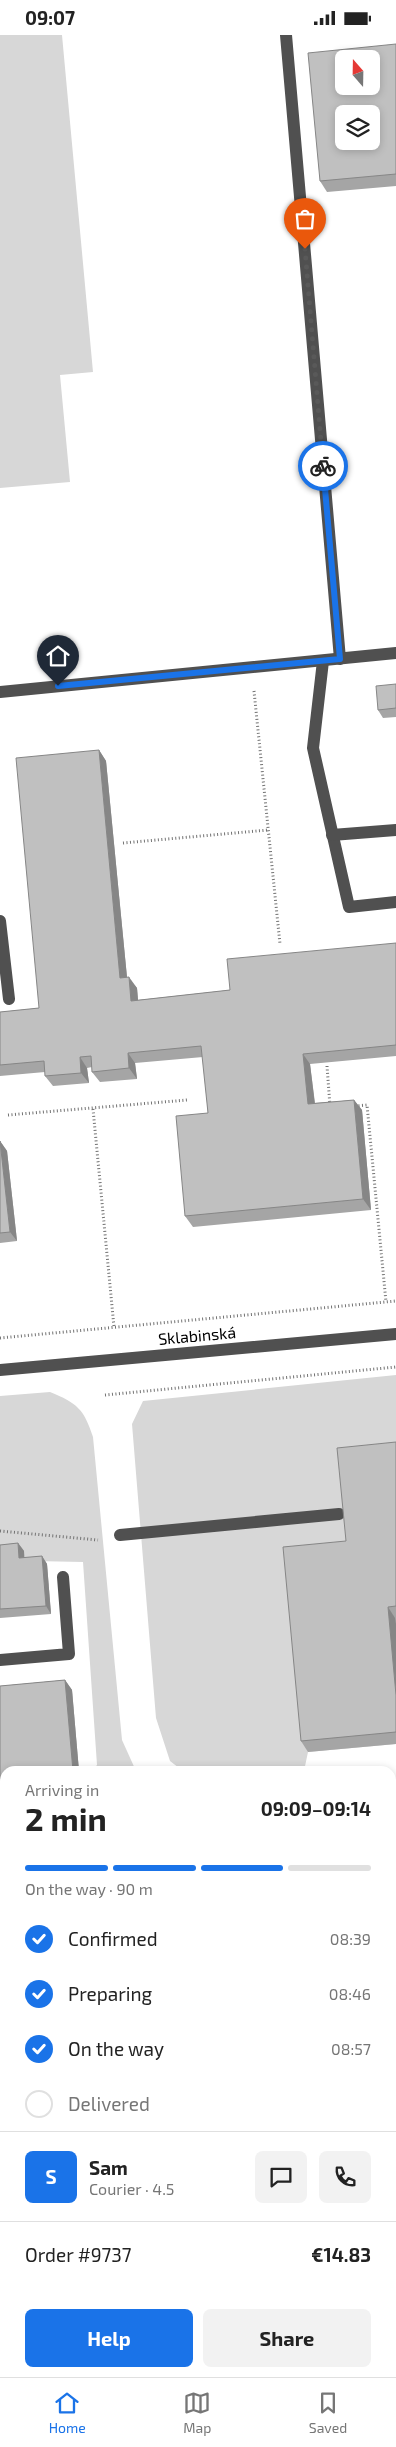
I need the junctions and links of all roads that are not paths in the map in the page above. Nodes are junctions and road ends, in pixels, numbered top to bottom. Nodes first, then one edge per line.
1 (286, 35) edge
2 (396, 653) edge
3 (340, 659) junction
4 (323, 661) junction
5 (0, 692) edge
6 (396, 830) edge
7 (332, 835) junction
8 (396, 902) edge
9 (0, 921) edge
10 (9, 999) dead end
11 (396, 1334) edge
12 (0, 1370) edge
13 (339, 1514) dead end
14 (120, 1535) dead end
15 (63, 1577) dead end
16 (0, 1660) edge

1 - 3 street
2 - 3 street
3 - 4 street
4 - 5 street
4 - 7 street
6 - 7 street
7 - 8 street
9 - 10 street
11 - 12 street, Sklabinská
13 - 14 street
15 - 16 street

